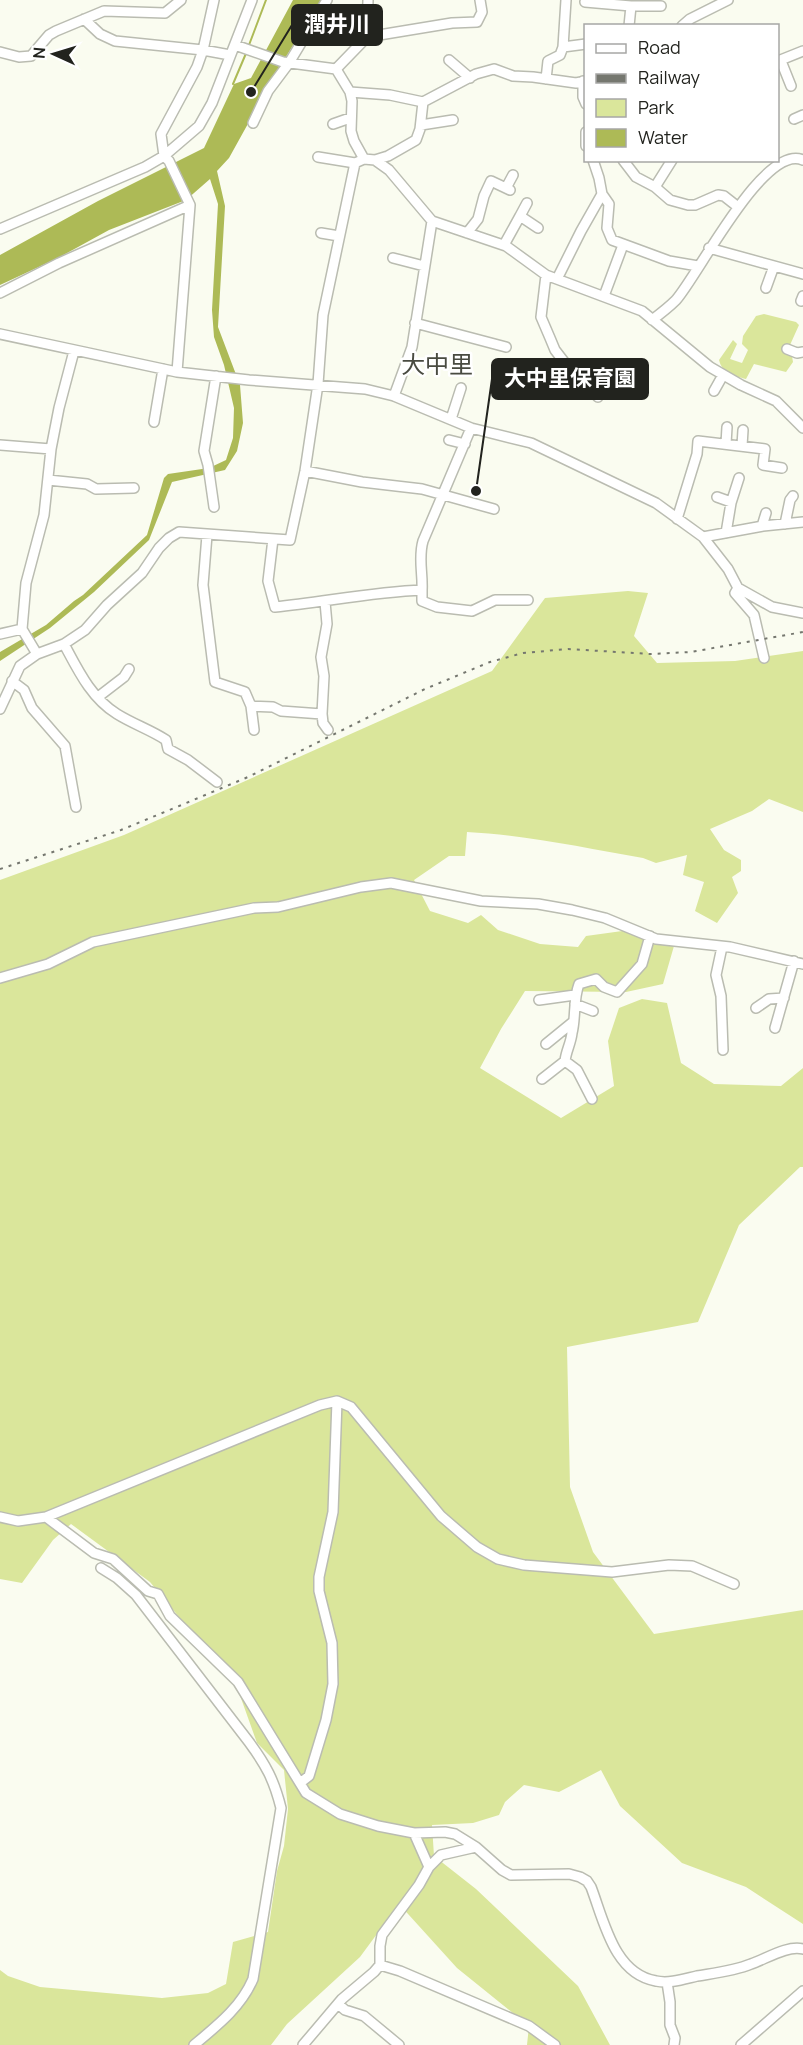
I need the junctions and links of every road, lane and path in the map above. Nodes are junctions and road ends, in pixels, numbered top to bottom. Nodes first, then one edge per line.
1 (181, 0) edge
2 (214, 0) edge
3 (252, 0) edge
4 (327, 0) edge
5 (368, 0) edge
6 (480, 0) edge
7 (566, 0) edge
8 (728, 0) edge
9 (585, 2) dead end
10 (631, 6) junction
11 (661, 6) dead end
12 (84, 20) junction
13 (688, 23) edge
14 (629, 24) edge
15 (367, 37) junction
16 (584, 44) edge
17 (238, 46) junction
18 (563, 47) junction
19 (203, 50) junction
20 (803, 51) edge
21 (0, 52) edge
22 (230, 55) junction
23 (450, 60) dead end
24 (779, 61) edge
25 (286, 63) junction
26 (336, 69) junction
27 (470, 78) junction
28 (546, 79) junction
29 (584, 81) edge
30 (791, 86) dead end
31 (350, 92) junction
32 (584, 100) edge
33 (423, 102) junction
34 (351, 118) junction
35 (453, 120) dead end
36 (253, 123) dead end
37 (333, 123) dead end
38 (421, 124) junction
39 (318, 157) dead end
40 (166, 159) junction
41 (364, 159) junction
42 (375, 160) junction
43 (803, 160) edge
44 (593, 162) edge
45 (625, 162) edge
46 (671, 162) edge
47 (355, 163) junction
48 (513, 175) dead end
49 (655, 188) junction
50 (602, 194) junction
51 (527, 203) dead end
52 (190, 205) junction
53 (738, 207) junction
54 (520, 216) junction
55 (432, 221) junction
56 (538, 228) dead end
57 (0, 230) edge
58 (321, 233) dead end
59 (466, 234) junction
60 (339, 236) junction
61 (504, 245) junction
62 (622, 245) junction
63 (710, 248) junction
64 (393, 258) dead end
65 (424, 266) junction
66 (698, 266) junction
67 (774, 266) junction
68 (546, 274) junction
69 (803, 274) edge
70 (557, 279) junction
71 (766, 288) dead end
72 (0, 292) edge
73 (604, 296) junction
74 (652, 320) junction
75 (415, 323) junction
76 (0, 334) edge
77 (506, 347) dead end
78 (787, 349) dead end
79 (74, 351) junction
80 (803, 352) edge
81 (163, 369) junction
82 (177, 372) junction
83 (723, 375) junction
84 (219, 376) junction
85 (318, 384) junction
86 (461, 388) dead end
87 (714, 391) dead end
88 (394, 396) junction
89 (598, 397) dead end
90 (451, 419) junction
91 (154, 422) dead end
92 (471, 428) junction
93 (727, 428) dead end
94 (803, 428) edge
95 (742, 430) dead end
96 (449, 440) dead end
97 (465, 444) junction
98 (726, 444) junction
99 (0, 445) edge
100 (742, 446) junction
101 (51, 449) junction
102 (782, 468) dead end
103 (305, 471) junction
104 (739, 478) dead end
105 (48, 480) junction
106 (134, 488) dead end
107 (443, 496) junction
108 (793, 496) dead end
109 (717, 497) dead end
110 (732, 502) junction
111 (214, 507) dead end
112 (494, 509) dead end
113 (766, 513) dead end
114 (677, 519) junction
115 (803, 522) edge
116 (785, 524) junction
117 (762, 526) junction
118 (726, 533) junction
119 (207, 535) junction
120 (703, 537) junction
121 (273, 538) junction
122 (738, 588) junction
123 (422, 590) junction
124 (528, 600) dead end
125 (325, 602) junction
126 (803, 613) edge
127 (23, 632) junction
128 (0, 634) edge
129 (64, 644) junction
130 (34, 650) junction
131 (764, 658) dead end
132 (129, 669) dead end
133 (12, 681) junction
134 (98, 697) junction
135 (251, 706) junction
136 (0, 709) edge
137 (322, 714) junction
138 (254, 730) dead end
139 (328, 730) dead end
140 (217, 782) dead end
141 (75, 807) dead end
142 (650, 936) junction
143 (722, 947) junction
144 (798, 963) edge
145 (0, 978) edge
146 (784, 998) junction
147 (539, 1000) dead end
148 (575, 1000) junction
149 (756, 1008) dead end
150 (593, 1011) dead end
151 (573, 1022) junction
152 (776, 1028) dead end
153 (546, 1044) dead end
154 (723, 1050) dead end
155 (566, 1061) junction
156 (542, 1078) dead end
157 (592, 1099) dead end
158 (337, 1401) junction
159 (0, 1517) edge
160 (46, 1517) junction
161 (101, 1568) dead end
162 (734, 1584) dead end
163 (300, 1783) junction
164 (414, 1833) junction
165 (476, 1847) junction
166 (429, 1867) junction
167 (803, 1949) edge
168 (380, 1965) junction
169 (667, 1982) junction
170 (803, 1991) edge
171 (338, 2004) junction
172 (194, 2045) edge
173 (303, 2045) edge
174 (399, 2045) edge
175 (555, 2045) edge
176 (674, 2045) edge
177 (741, 2045) edge

1 - 12 street
2 - 19 street
3 - 17 street
4 - 25 street
5 - 15 street
6 - 15 street
7 - 18 street
8 - 13 street
9 - 10 street
10 - 11 street
10 - 14 street
12 - 19 street
12 - 21 street
15 - 26 street
16 - 18 street
17 - 22 street
17 - 25 street
18 - 28 street
19 - 22 street
19 - 40 street
20 - 24 street
22 - 40 street
23 - 27 street
24 - 30 street
25 - 26 street
25 - 36 street
26 - 31 street
27 - 28 street
27 - 33 street
28 - 29 street
29 - 32 street
31 - 33 street
31 - 34 street
33 - 38 street
34 - 37 street
34 - 41 street
35 - 38 street
38 - 42 street
39 - 47 street
40 - 52 street
40 - 57 street
41 - 42 street
41 - 47 street
42 - 55 street
43 - 53 street
44 - 50 street
45 - 49 street
46 - 49 street
47 - 60 street
48 - 59 street
49 - 53 street
50 - 62 street
50 - 70 street
51 - 54 street
52 - 72 street
52 - 82 street
53 - 63 street
54 - 56 street
54 - 61 street
55 - 59 street
55 - 65 street
58 - 60 street
59 - 61 street
60 - 85 street
61 - 68 street
62 - 66 street
62 - 73 street
63 - 66 street
63 - 67 street
64 - 65 street
65 - 75 street
66 - 74 street
67 - 69 street
67 - 71 street
68 - 70 street
68 - 89 street
70 - 73 street
73 - 74 street
74 - 83 street
75 - 77 street
75 - 88 street
76 - 79 street
78 - 80 street
79 - 81 street
79 - 101 street
81 - 82 street
81 - 91 street
82 - 84 street
83 - 87 street
83 - 94 street
84 - 85 street
84 - 111 street
85 - 88 street
85 - 103 street
86 - 90 street
88 - 90 street
90 - 92 street
92 - 97 street
92 - 114 street
93 - 98 street
95 - 100 street
96 - 97 street
97 - 107 street
98 - 100 street
98 - 114 street
99 - 101 street
100 - 102 street
101 - 105 street
103 - 107 street
103 - 121 street
104 - 110 street
105 - 106 street
105 - 127 street
107 - 112 street
107 - 123 street
108 - 116 street
109 - 110 street
110 - 118 street
113 - 117 street
114 - 120 street
115 - 116 street
116 - 117 street
117 - 118 street
118 - 120 street
119 - 121 street
119 - 129 street
119 - 135 street
120 - 122 street
121 - 125 street
122 - 126 street
122 - 131 street
123 - 124 street
123 - 125 street
125 - 137 street
127 - 128 street
127 - 130 street
129 - 130 street
129 - 134 street
130 - 133 street
132 - 134 street
133 - 136 street
133 - 141 street
134 - 140 street
135 - 137 street
135 - 138 street
137 - 139 street
142 - 143 street
142 - 145 street
142 - 148 street
143 - 144 street
143 - 154 street
144 - 146 street
146 - 149 street
146 - 152 street
147 - 148 street
148 - 150 street
148 - 151 street
151 - 153 street
151 - 155 street
155 - 156 street
155 - 157 street
158 - 160 street
158 - 162 street
158 - 163 street
159 - 160 street
160 - 163 street
161 - 172 street
163 - 164 street
164 - 165 street
164 - 166 street
165 - 166 street
165 - 169 street
166 - 168 street
167 - 169 street
168 - 171 street
168 - 175 street
169 - 176 street
170 - 177 street
171 - 173 street
171 - 174 street

